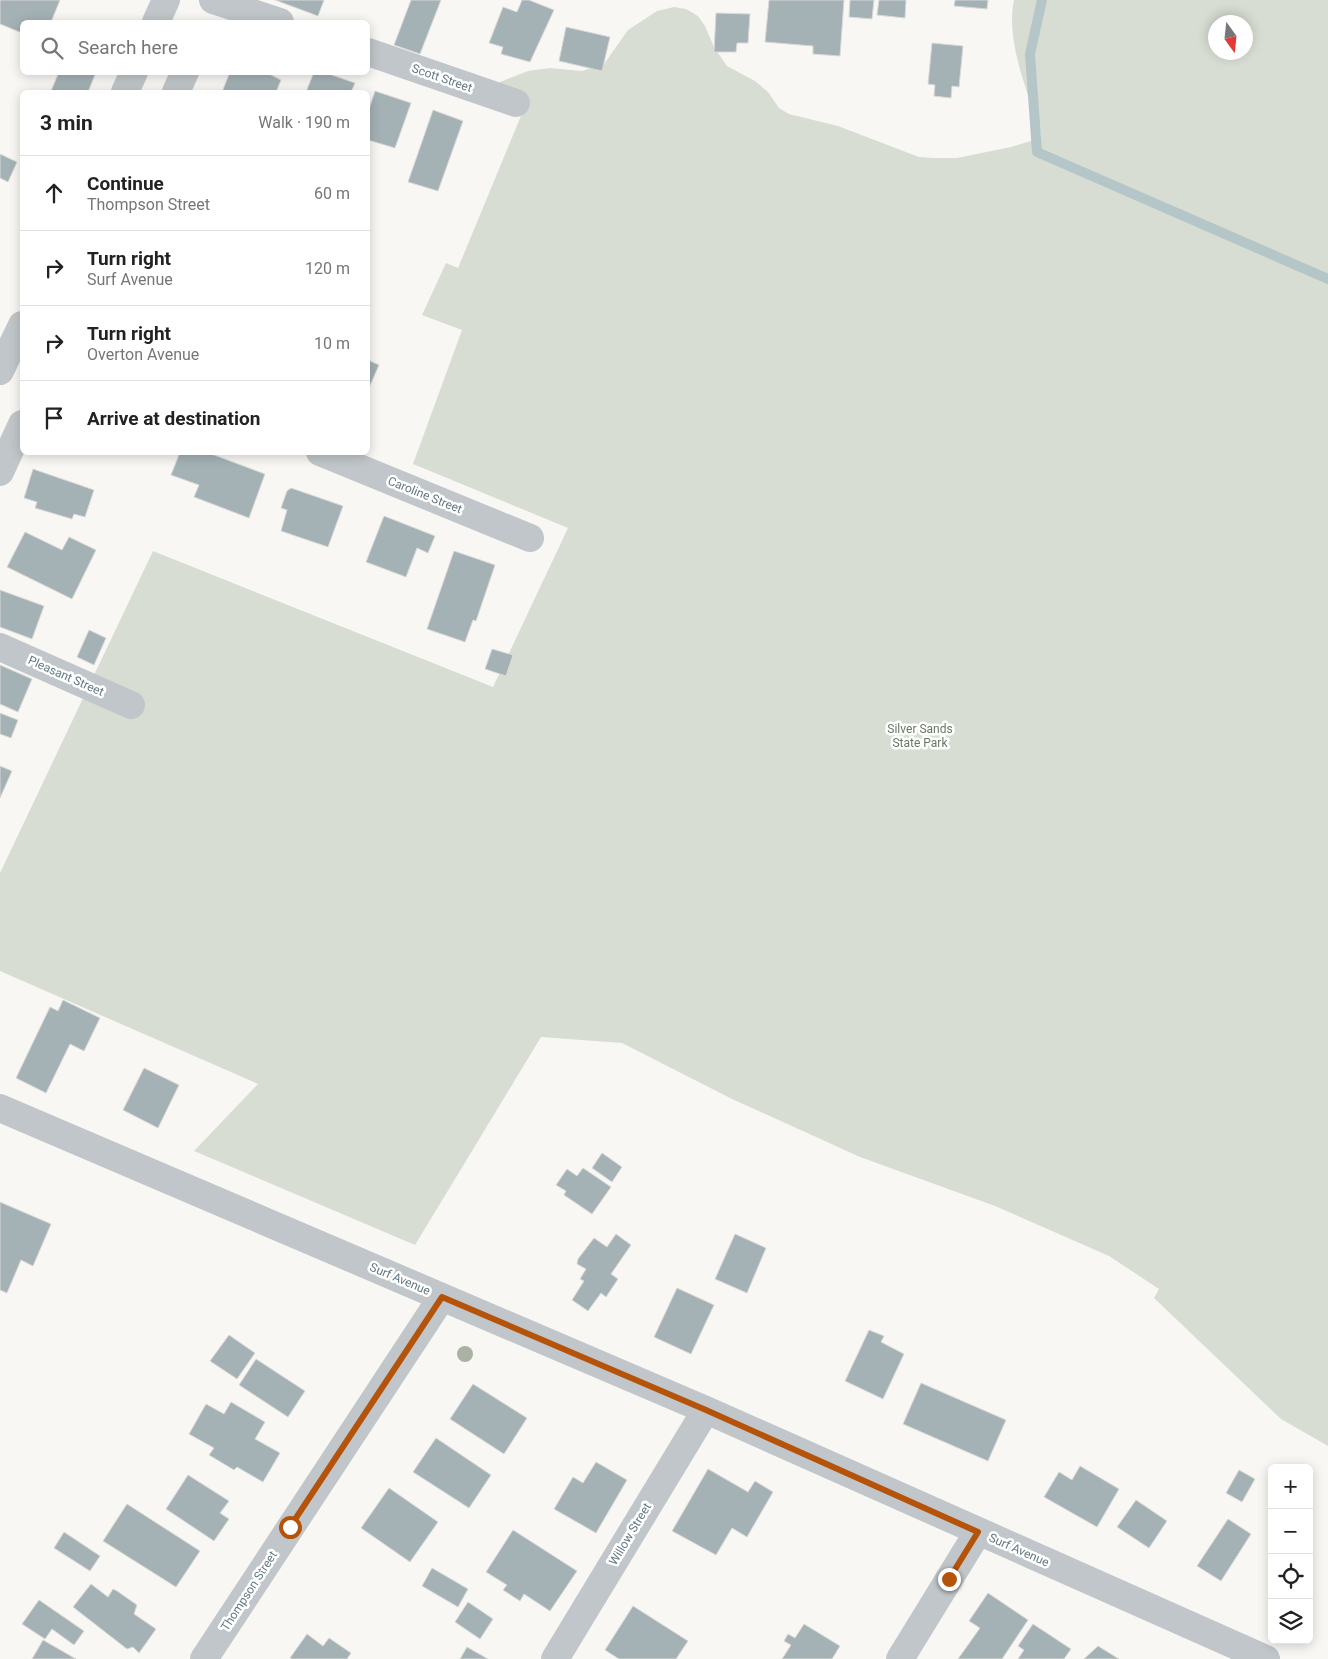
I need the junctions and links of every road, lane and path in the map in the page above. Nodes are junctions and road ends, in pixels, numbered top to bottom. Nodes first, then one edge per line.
1 (166, 0) edge
2 (214, 6) edge
3 (157, 20) edge
4 (272, 20) edge
5 (370, 53) edge
6 (133, 75) edge
7 (184, 75) edge
8 (126, 90) edge
9 (177, 90) edge
10 (516, 103) dead end
11 (20, 332) edge
12 (0, 371) edge
13 (20, 428) edge
14 (327, 455) edge
15 (0, 472) edge
16 (530, 538) dead end
17 (0, 647) edge
18 (131, 705) dead end
19 (0, 1108) edge
20 (442, 1297) junction
21 (706, 1410) junction
22 (978, 1532) junction
23 (204, 1659) edge
24 (555, 1659) edge
25 (900, 1659) edge
26 (1266, 1659) edge

1 - 3 street
2 - 4 street
5 - 10 street, Scott Street
6 - 8 street
7 - 9 street
11 - 12 street
13 - 15 street
14 - 16 street, Caroline Street
17 - 18 street, Pleasant Street
19 - 20 street, Surf Avenue
20 - 21 street, Surf Avenue
20 - 23 street, Thompson Street
21 - 22 street, Surf Avenue
21 - 24 street, Willow Street
22 - 25 street
22 - 26 street, Surf Avenue

